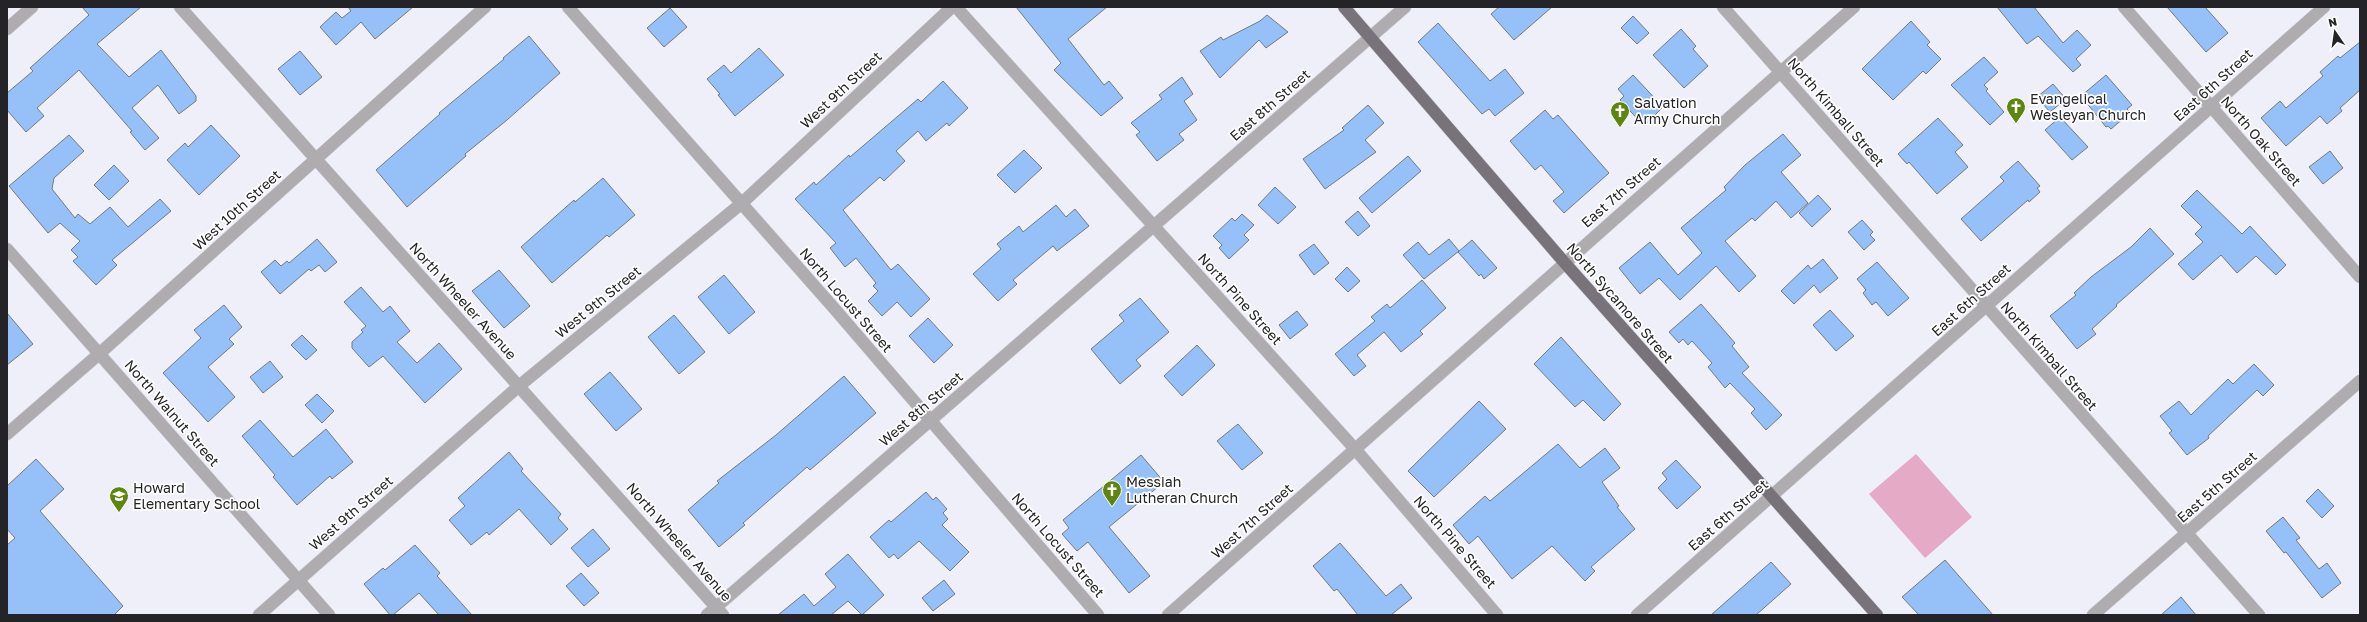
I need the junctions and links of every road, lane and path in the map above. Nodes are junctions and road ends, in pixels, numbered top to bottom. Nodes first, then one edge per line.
1 (32, 7) edge
2 (180, 7) edge
3 (485, 7) edge
4 (568, 7) edge
5 (952, 7) edge
6 (956, 7) edge
7 (1344, 7) edge
8 (1406, 7) edge
9 (1723, 7) edge
10 (1854, 7) edge
11 (2124, 7) edge
12 (2324, 7) edge
13 (7, 29) edge
14 (1371, 38) junction
15 (1780, 72) junction
16 (2212, 107) junction
17 (316, 159) junction
18 (742, 204) junction
19 (1154, 226) junction
20 (7, 249) edge
21 (1564, 262) junction
22 (2360, 277) edge
23 (1986, 306) junction
24 (99, 354) junction
25 (2360, 381) edge
26 (519, 386) junction
27 (931, 420) junction
28 (7, 434) edge
29 (1355, 449) junction
30 (1771, 496) junction
31 (2186, 534) junction
32 (298, 580) junction
33 (719, 611) edge
34 (259, 615) edge
35 (329, 615) edge
36 (707, 615) edge
37 (1098, 615) edge
38 (1168, 615) edge
39 (1497, 615) edge
40 (1637, 615) edge
41 (1877, 615) edge
42 (2093, 615) edge
43 (2259, 615) edge

1 - 13 street
2 - 17 street, North Wheeler Avenue
3 - 17 street, West 10th Street
4 - 18 street, North Locust Street
5 - 18 street, West 9th Street
6 - 19 street, North Pine Street
7 - 14 main road, North Sycamore Street
8 - 14 street, East 8th Street
9 - 15 street, North Kimball Street
10 - 15 street, East 7th Street
11 - 16 street, North Oak Street
12 - 16 street, East 6th Street
14 - 19 street, East 8th Street
14 - 21 main road, North Sycamore Street
15 - 21 street, East 7th Street
15 - 23 street, North Kimball Street
16 - 22 street, North Oak Street
16 - 23 street, East 6th Street
17 - 24 street, West 10th Street
17 - 26 street, North Wheeler Avenue
18 - 26 street, West 9th Street
18 - 27 street, North Locust Street
19 - 27 street, West 8th Street
19 - 29 street, North Pine Street
20 - 24 street, North Walnut Street
21 - 29 street, East 7th Street
21 - 30 main road, North Sycamore Street
23 - 30 street, East 6th Street
23 - 31 street, North Kimball Street
24 - 28 street, West 10th Street
24 - 32 street, North Walnut Street
25 - 31 street, East 5th Street
26 - 32 street, West 9th Street
26 - 33 street, North Wheeler Avenue
27 - 33 street, West 8th Street
27 - 37 street, North Locust Street
29 - 38 street, West 7th Street
29 - 39 street, North Pine Street
30 - 40 street, East 6th Street
30 - 41 main road, North Sycamore Street
31 - 42 street, East 5th Street
31 - 43 street, North Kimball Street
32 - 34 street, West 9th Street
32 - 35 street, North Walnut Street
33 - 36 street, West 8th Street

